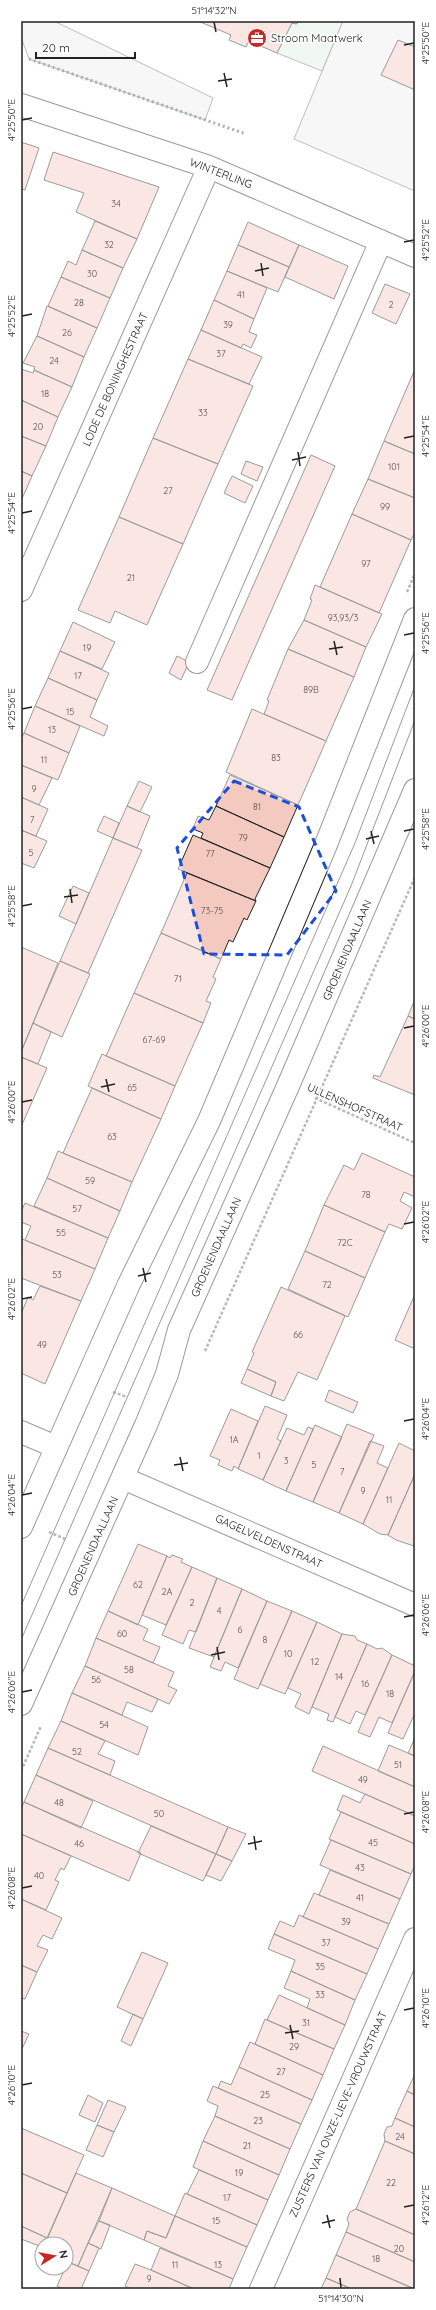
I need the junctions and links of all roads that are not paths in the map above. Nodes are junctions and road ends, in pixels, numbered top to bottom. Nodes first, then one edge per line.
1 (21, 105) edge
2 (209, 167) junction
3 (381, 241) junction
4 (415, 256) edge
5 (21, 590) edge
6 (415, 619) edge
7 (197, 662) dead end
8 (415, 790) edge
9 (21, 1432) edge
10 (56, 1447) junction
11 (123, 1478) junction
12 (21, 1527) edge
13 (415, 1605) edge
14 (21, 1704) edge
15 (415, 1939) edge
16 (261, 2289) edge

1 - 2 street, WINTERLING
2 - 3 street, WINTERLING
2 - 5 street, LODE DE BONINGHESTRAAT
3 - 4 street, WINTERLING
3 - 7 street
6 - 10 street
8 - 11 street, GROENENDAALLAAN
9 - 10 street
10 - 12 street
11 - 13 street, GAGELVELDENSTRAAT
11 - 14 street, GROENENDAALLAAN
15 - 16 street, ZUSTERS VAN ONZE-LIEVE-VROUWSTRAAT

